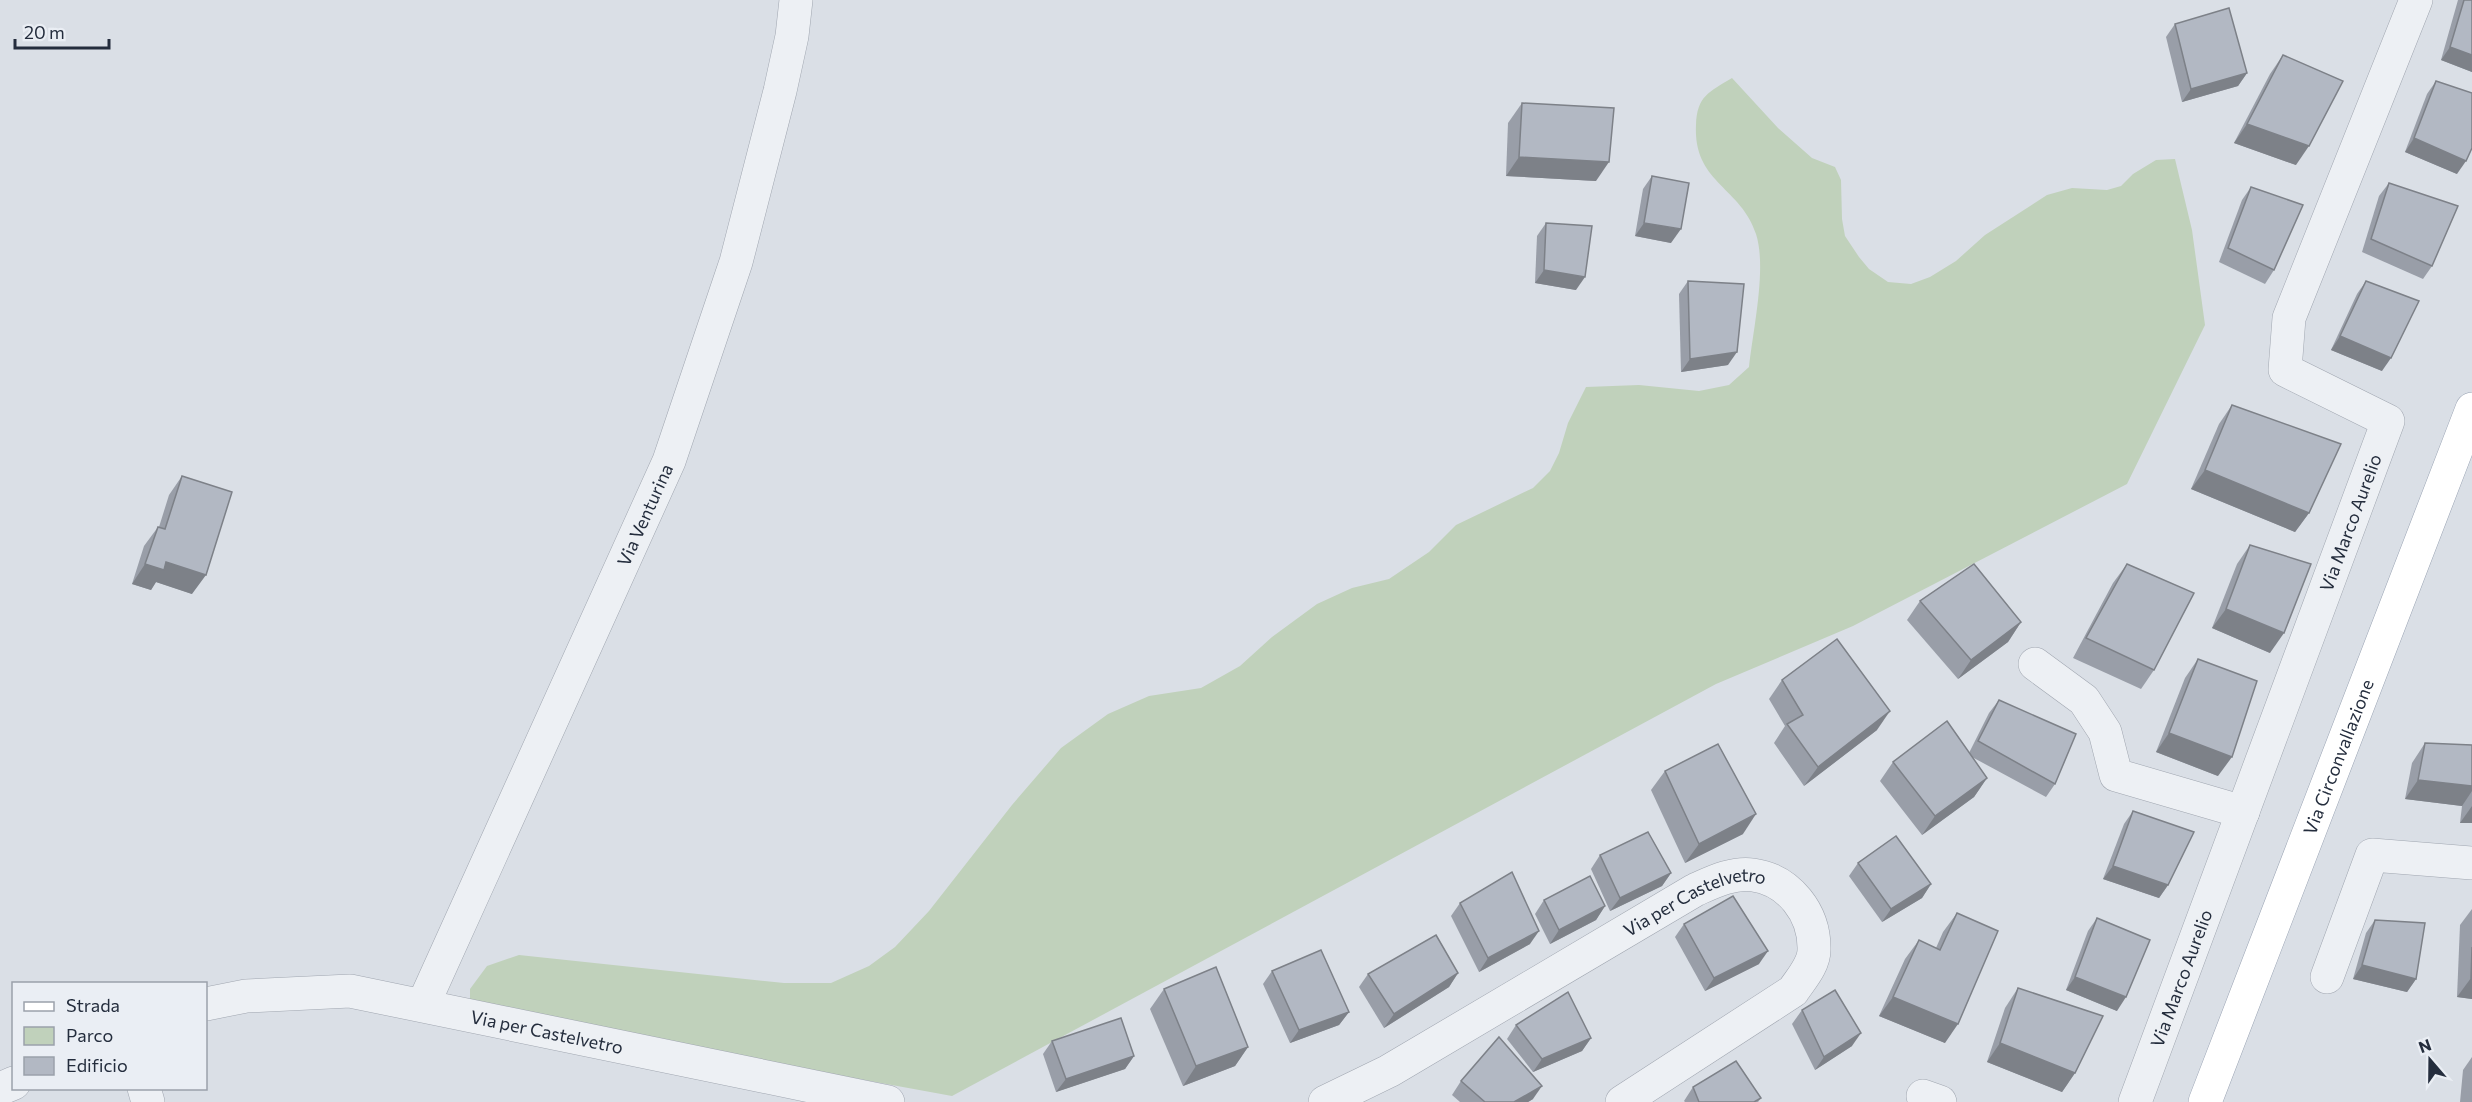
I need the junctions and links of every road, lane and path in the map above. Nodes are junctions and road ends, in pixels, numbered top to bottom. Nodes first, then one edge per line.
1 (796, 0) edge
2 (2416, 0) edge
3 (2472, 409) edge
4 (2036, 664) dead end
5 (2243, 812) junction
6 (2472, 863) edge
7 (2327, 977) dead end
8 (207, 1004) edge
9 (423, 1005) junction
10 (888, 1102) edge
11 (1325, 1102) edge
12 (1622, 1102) edge
13 (2135, 1102) edge
14 (2205, 1102) edge

1 - 9 street, Via Venturina
2 - 5 street, Via Marco Aurelio
3 - 14 main road, Via Circonvallazione
4 - 5 street
5 - 13 street, Via Marco Aurelio
6 - 7 street
8 - 9 street, Via per Castelvetro
9 - 10 street, Via per Castelvetro
11 - 12 street, Via per Castelvetro

